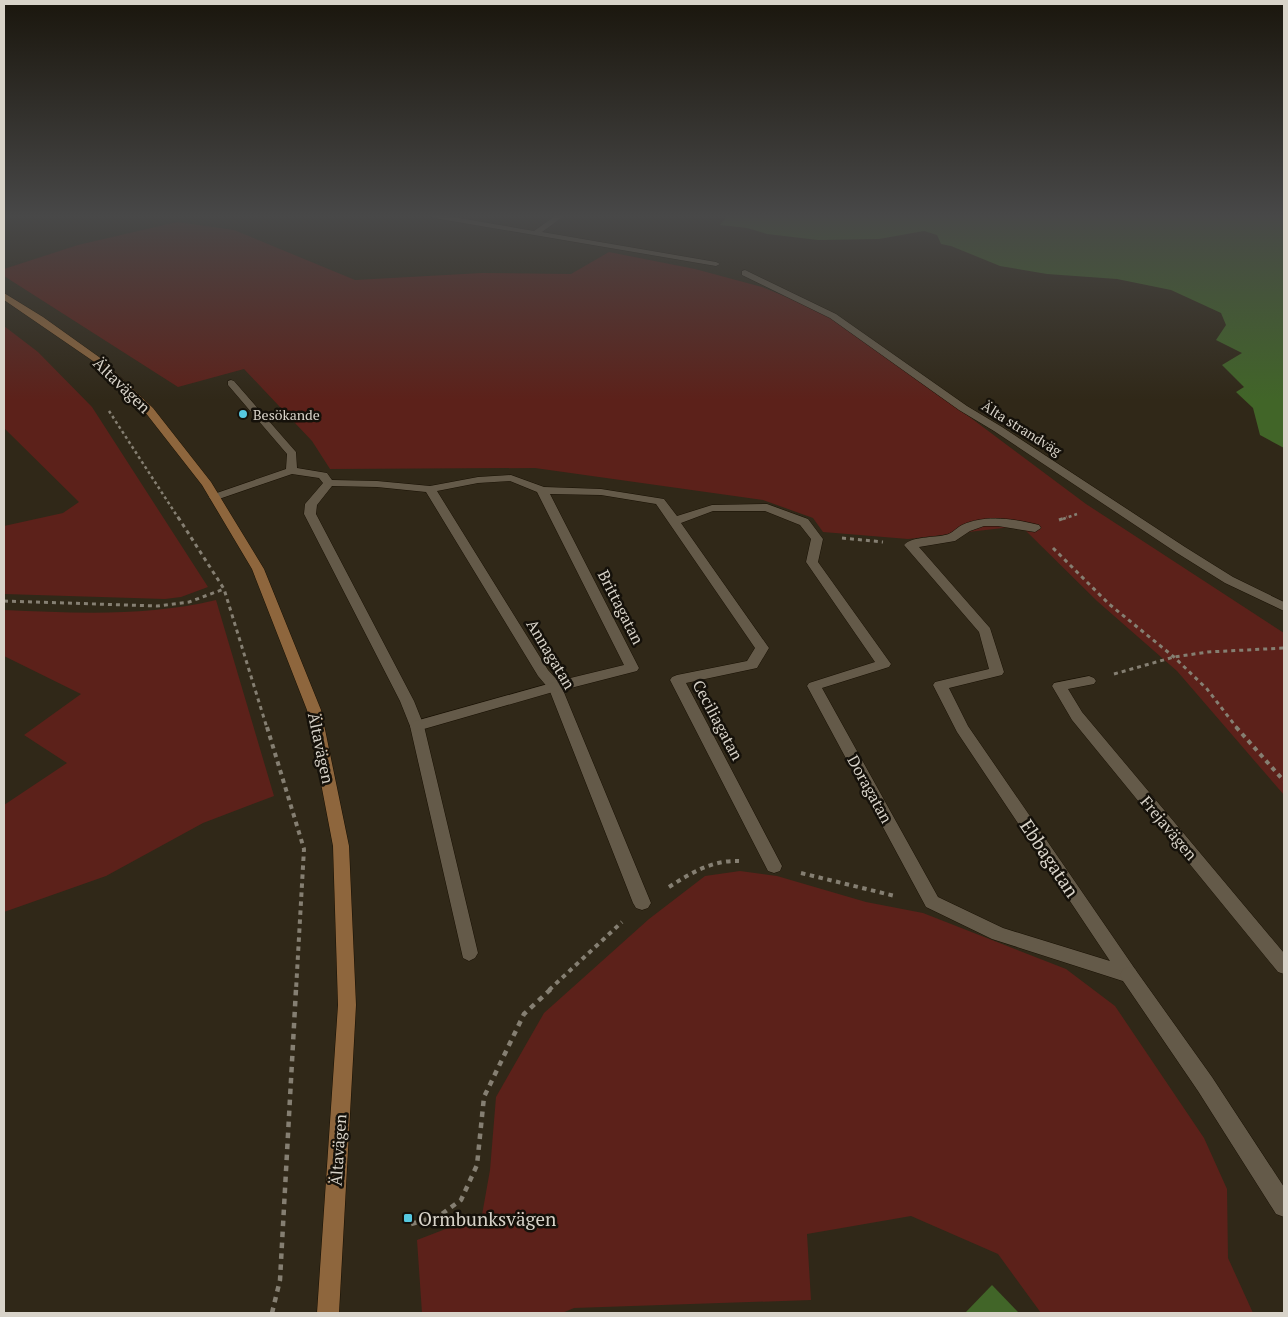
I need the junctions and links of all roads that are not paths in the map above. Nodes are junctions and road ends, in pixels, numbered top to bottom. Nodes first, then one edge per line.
1 (754, 277) edge
2 (4, 296) edge
3 (231, 383) dead end
4 (291, 471) junction
5 (329, 483) junction
6 (430, 490) junction
7 (542, 490) junction
8 (215, 497) junction
9 (674, 521) junction
10 (1035, 528) road end
11 (1284, 607) edge
12 (1089, 681) road end
13 (555, 688) junction
14 (417, 726) junction
15 (774, 866) road end
16 (642, 903) road end
17 (469, 953) dead end
18 (1284, 966) edge
19 (1129, 975) junction
20 (1284, 1206) edge
21 (328, 1313) edge

1 - 11 street, Älta strandväg
2 - 8 main road, Ältavägen
3 - 4 street
4 - 5 street
4 - 8 street
5 - 6 street
5 - 14 street
6 - 7 street
6 - 13 street, Annagatan
7 - 9 street
7 - 13 street, Brittagatan
8 - 21 main road, Ältavägen
9 - 15 street, Ceciliagatan
9 - 19 street, Doragatan
10 - 19 street, Ebbagatan
12 - 18 street, Frejavägen
13 - 14 street
13 - 16 street, Annagatan
14 - 17 street
19 - 20 street, Ebbagatan

